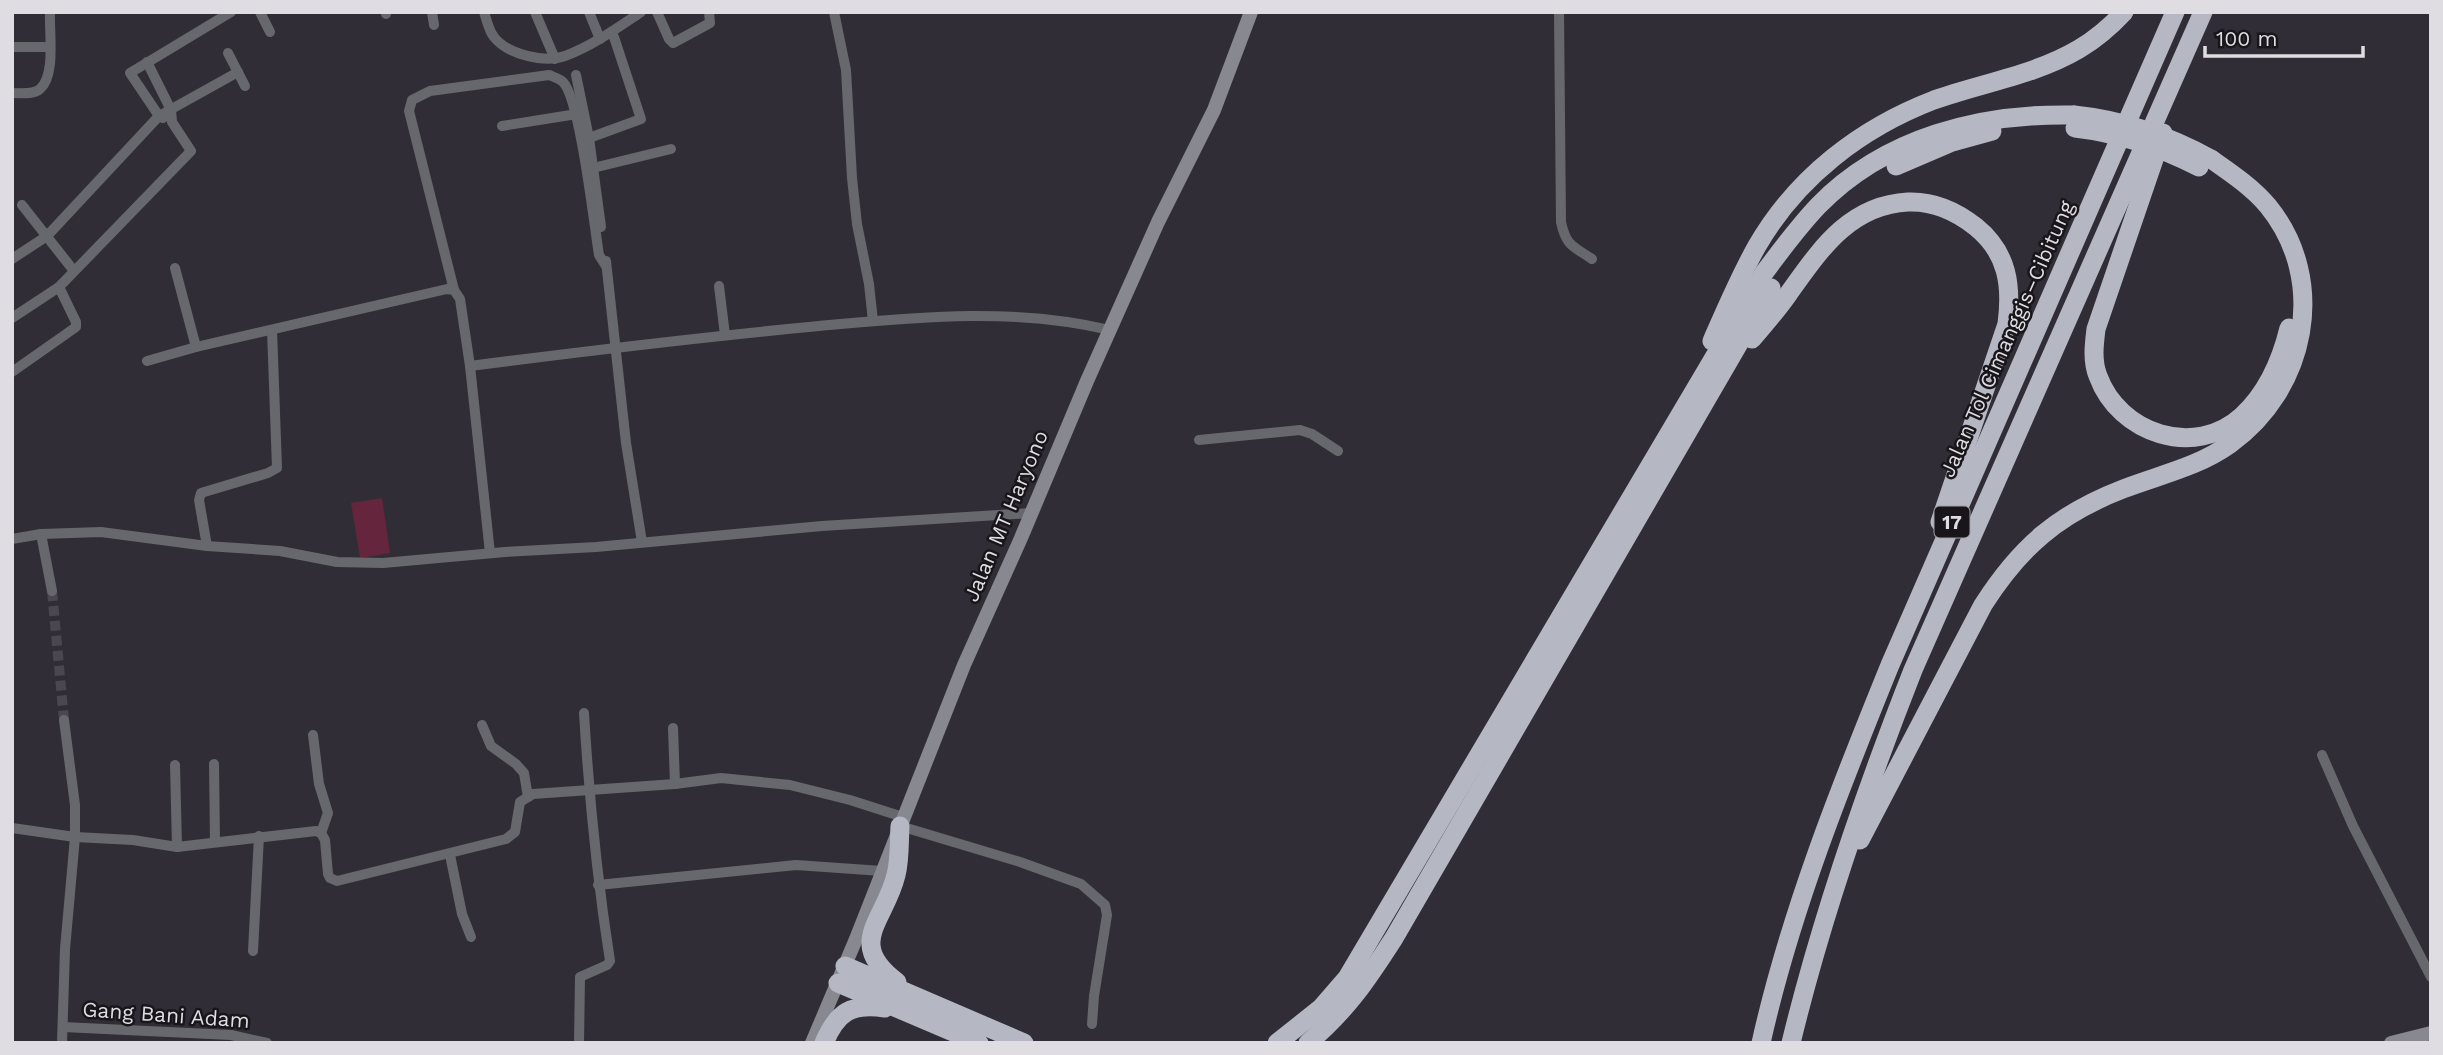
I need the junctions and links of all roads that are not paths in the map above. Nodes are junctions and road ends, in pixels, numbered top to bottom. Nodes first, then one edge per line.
1 (50, 12) edge
2 (231, 12) edge
3 (260, 12) edge
4 (432, 12) edge
5 (484, 12) edge
6 (535, 12) edge
7 (589, 12) edge
8 (657, 12) edge
9 (709, 12) edge
10 (834, 12) edge
11 (1251, 12) edge
12 (1559, 12) edge
13 (2124, 12) edge
14 (2175, 12) edge
15 (637, 13) edge
16 (2201, 15) edge
17 (434, 25) dead end
18 (270, 32) dead end
19 (614, 37) dead end
20 (600, 39) junction
21 (12, 47) edge
22 (49, 47) junction
23 (228, 53) dead end
24 (555, 59) junction
25 (147, 62) junction
26 (238, 72) junction
27 (576, 75) dead end
28 (245, 86) dead end
29 (12, 93) edge
30 (171, 110) junction
31 (577, 114) junction
32 (159, 116) junction
33 (2072, 121) junction
34 (172, 122) junction
35 (502, 126) dead end
36 (589, 138) junction
37 (671, 149) dead end
38 (2205, 163) junction
39 (593, 168) junction
40 (22, 205) dead end
41 (47, 236) junction
42 (12, 258) edge
43 (1592, 259) dead end
44 (606, 266) junction
45 (175, 268) dead end
46 (74, 271) junction
47 (719, 286) dead end
48 (59, 287) junction
49 (454, 290) junction
50 (12, 318) edge
51 (873, 321) junction
52 (272, 330) junction
53 (1110, 330) junction
54 (724, 335) junction
55 (197, 347) junction
56 (614, 347) junction
57 (147, 361) dead end
58 (470, 366) junction
59 (12, 372) edge
60 (1714, 386) junction
61 (1672, 428) junction
62 (1199, 440) dead end
63 (1338, 451) dead end
64 (1031, 513) junction
65 (41, 534) junction
66 (12, 539) edge
67 (642, 542) junction
68 (207, 546) junction
69 (490, 553) junction
70 (52, 591) tunnel mouth
71 (1890, 665) junction
72 (584, 713) dead end
73 (64, 720) tunnel mouth
74 (482, 725) dead end
75 (673, 729) dead end
76 (313, 735) dead end
77 (2322, 755) dead end
78 (214, 764) dead end
79 (175, 765) dead end
80 (675, 783) junction
81 (589, 790) junction
82 (528, 797) junction
83 (902, 821) junction
84 (12, 828) edge
85 (321, 833) junction
86 (259, 836) junction
87 (75, 837) junction
88 (215, 842) junction
89 (177, 847) junction
90 (450, 855) junction
91 (883, 871) junction
92 (598, 885) junction
93 (1834, 885) junction
94 (471, 937) dead end
95 (253, 951) dead end
96 (841, 975) junction
97 (2431, 977) edge
98 (909, 1002) junction
99 (1092, 1024) dead end
100 (62, 1027) junction
101 (2431, 1032) edge
102 (62, 1043) edge
103 (267, 1043) edge
104 (579, 1043) edge
105 (812, 1043) edge
106 (824, 1043) edge
107 (979, 1043) edge
108 (1024, 1043) edge
109 (1278, 1043) edge
110 (1308, 1043) edge
111 (1761, 1043) edge
112 (1791, 1043) edge
113 (2391, 1043) edge

1 - 22 street
2 - 25 street
3 - 18 street
4 - 17 street
5 - 24 street
6 - 24 street
7 - 20 street
8 - 9 street
10 - 51 street
11 - 53 main road, Jalan MT Haryono
12 - 43 street
13 - 61 highway
14 - 71 highway, Jalan Tol Cimanggis–Cibitung / 17
15 - 20 street
16 - 38 highway
16 - 93 highway, 17
19 - 36 street
20 - 24 street
21 - 22 street
22 - 29 street
23 - 26 street
25 - 30 street
25 - 32 street
26 - 28 street
26 - 30 street
27 - 36 street
30 - 32 street
30 - 34 street
31 - 35 street
31 - 44 street
31 - 49 street
32 - 34 street
32 - 41 street
33 - 38 highway, bridge
33 - 60 highway
33 - 61 highway
34 - 46 street
36 - 39 street
37 - 39 street
38 - 93 highway
39 - 44 street
40 - 41 street
41 - 42 street
41 - 46 street
44 - 56 street
45 - 55 street
46 - 48 street
47 - 54 street
48 - 50 street
48 - 59 street
49 - 52 street
49 - 58 street
51 - 53 street
51 - 54 street
52 - 55 street
52 - 68 street
53 - 64 main road, Jalan MT Haryono
54 - 56 street
55 - 57 street
56 - 58 street
56 - 67 street
58 - 69 street
60 - 71 highway
60 - 110 highway
61 - 109 highway
62 - 63 street
64 - 67 street
64 - 83 main road, Jalan MT Haryono
65 - 66 street
65 - 68 street
65 - 70 street
67 - 69 street
68 - 69 street
71 - 111 highway, Jalan Tol Cimanggis–Cibitung / 17
72 - 81 street
73 - 87 street
74 - 82 street
75 - 80 street
76 - 85 street
77 - 97 street
78 - 88 street
79 - 89 street
80 - 81 street
80 - 83 street
81 - 82 street
81 - 92 street
82 - 90 street
83 - 91 main road, Jalan MT Haryono
83 - 98 highway
83 - 99 street
84 - 87 street
85 - 86 street
85 - 90 street
86 - 88 street
86 - 95 street
87 - 89 street
87 - 100 street
88 - 89 street
90 - 94 street
91 - 92 street
91 - 96 main road, Jalan MT Haryono
92 - 104 street
93 - 112 highway, 17
96 - 98 highway
96 - 105 main road, Jalan MT Haryono
98 - 106 highway
98 - 107 highway
98 - 108 highway
100 - 102 street
100 - 103 street, Gang Bani Adam
101 - 113 main road

